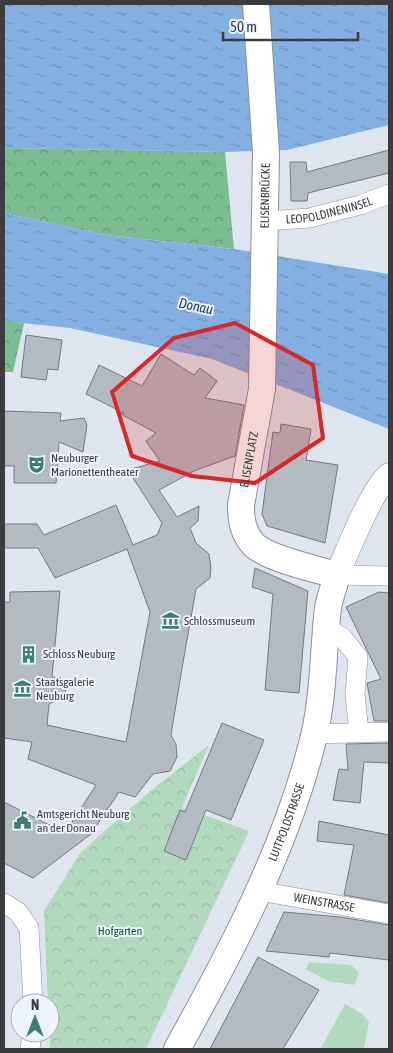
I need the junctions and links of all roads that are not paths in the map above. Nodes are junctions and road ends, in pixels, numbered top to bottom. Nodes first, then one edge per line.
1 (256, 4) edge
2 (389, 194) edge
3 (266, 221) junction
4 (262, 389) joint
5 (389, 475) edge
6 (337, 575) junction
7 (389, 576) edge
8 (327, 629) junction
9 (359, 732) junction
10 (389, 732) edge
11 (314, 734) junction
12 (259, 891) junction
13 (4, 903) edge
14 (389, 914) edge
15 (32, 993) edge
16 (177, 1049) edge

1 - 3 main road, ELISENBRÜCKE
2 - 3 street, LEOPOLDINENINSEL
3 - 4 main road, ELISENBRÜCKE
4 - 6 main road, ELISENPLATZ
5 - 6 street
6 - 7 street
6 - 8 main road, LUITPOLDSTRASSE
8 - 9 street
8 - 11 main road, LUITPOLDSTRASSE
9 - 10 street
9 - 11 street
11 - 12 main road, LUITPOLDSTRASSE
12 - 14 street, WEINSTRASSE
12 - 16 main road, LUITPOLDSTRASSE
13 - 15 street

